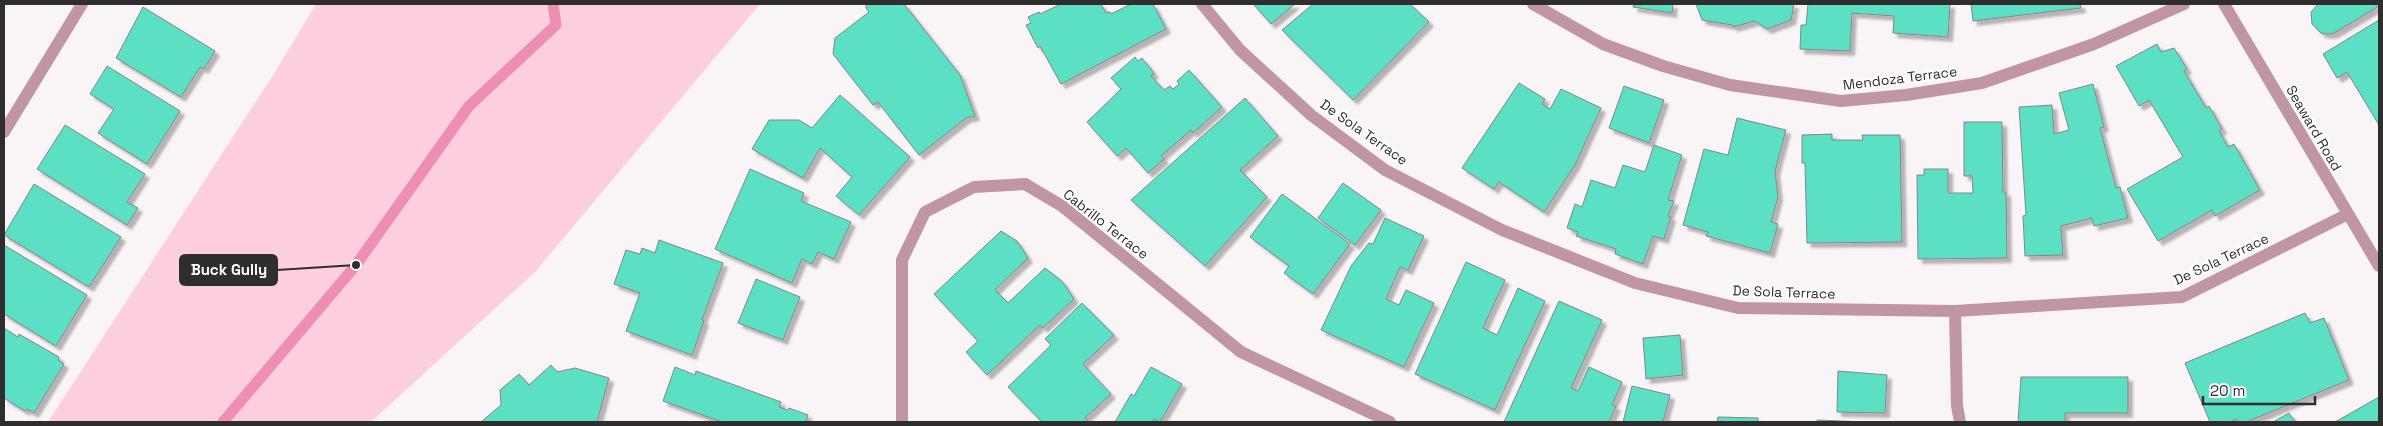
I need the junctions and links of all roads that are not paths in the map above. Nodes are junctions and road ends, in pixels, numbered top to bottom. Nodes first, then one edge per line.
1 (82, 4) edge
2 (1202, 4) edge
3 (1532, 4) edge
4 (2184, 4) edge
5 (2224, 4) edge
6 (4, 132) edge
7 (2348, 214) junction
8 (2379, 266) edge
9 (1955, 311) junction
10 (902, 422) edge
11 (1390, 422) edge
12 (1960, 422) edge

1 - 6 street
2 - 9 street, De Sola Terrace
3 - 4 street, Mendoza Terrace
5 - 7 street, Seaward Road
7 - 8 street, Seaward Road
7 - 9 street, De Sola Terrace
9 - 12 street
10 - 11 street, Cabrillo Terrace

